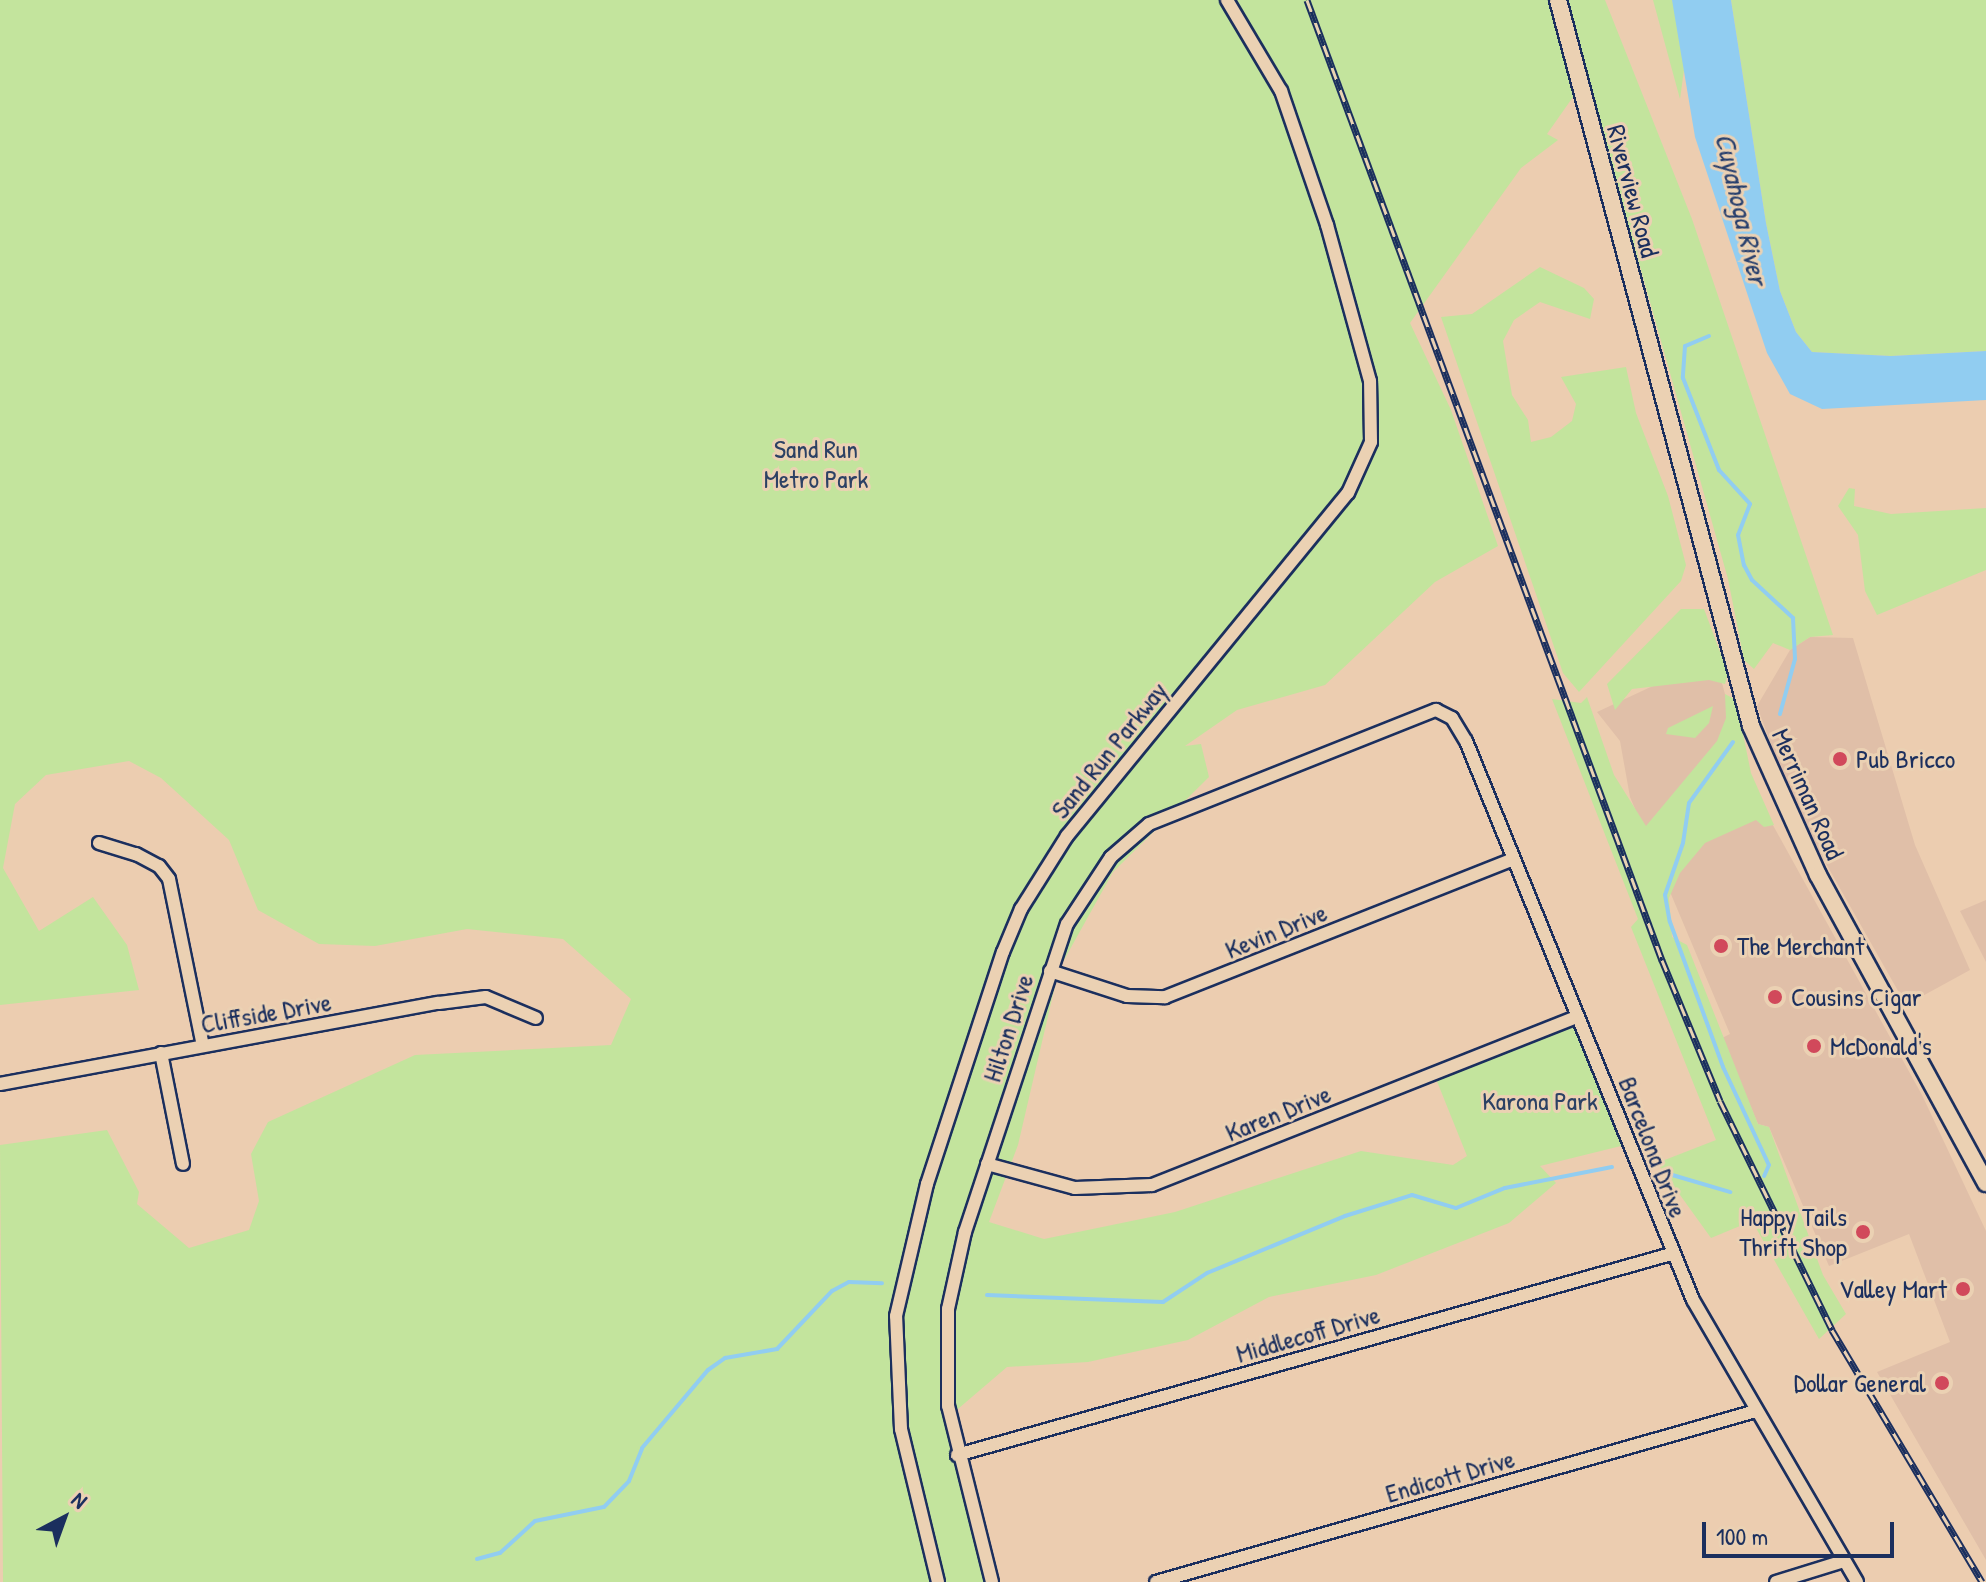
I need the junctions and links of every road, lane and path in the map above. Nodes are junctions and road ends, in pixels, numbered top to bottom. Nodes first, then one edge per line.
1 (1227, 0) edge
2 (1558, 0) edge
3 (1659, 395) joint
4 (1443, 713) joint
5 (99, 843) dead end
6 (1513, 859) junction
7 (1050, 971) junction
8 (1577, 1017) junction
9 (536, 1018) dead end
10 (203, 1046) junction
11 (161, 1053) junction
12 (0, 1084) edge
13 (183, 1164) dead end
14 (987, 1164) junction
15 (1985, 1170) edge
16 (1671, 1254) junction
17 (1756, 1411) junction
18 (957, 1455) junction
19 (1844, 1561) junction
20 (938, 1582) edge
21 (992, 1582) edge
22 (1156, 1582) edge
23 (1776, 1582) edge
24 (1857, 1582) edge

1 - 20 street, Sand Run Parkway
2 - 3 main road, Riverview Road
3 - 15 main road, Merriman Road
4 - 6 street, Barcelona Drive
4 - 7 street, Hilton Drive
5 - 10 street
6 - 7 street, Kevin Drive
6 - 8 street, Barcelona Drive
7 - 14 street, Hilton Drive
8 - 14 street, Karen Drive
8 - 16 street, Barcelona Drive
9 - 10 street, Cliffside Drive
10 - 11 street, Cliffside Drive
11 - 12 street, Cliffside Drive
11 - 13 street
14 - 18 street, Hilton Drive
16 - 17 street, Barcelona Drive
16 - 18 street, Middlecoff Drive
17 - 19 street, Barcelona Drive
17 - 22 street, Endicott Drive
18 - 21 street, Hilton Drive
19 - 23 street
19 - 24 street, Barcelona Drive

